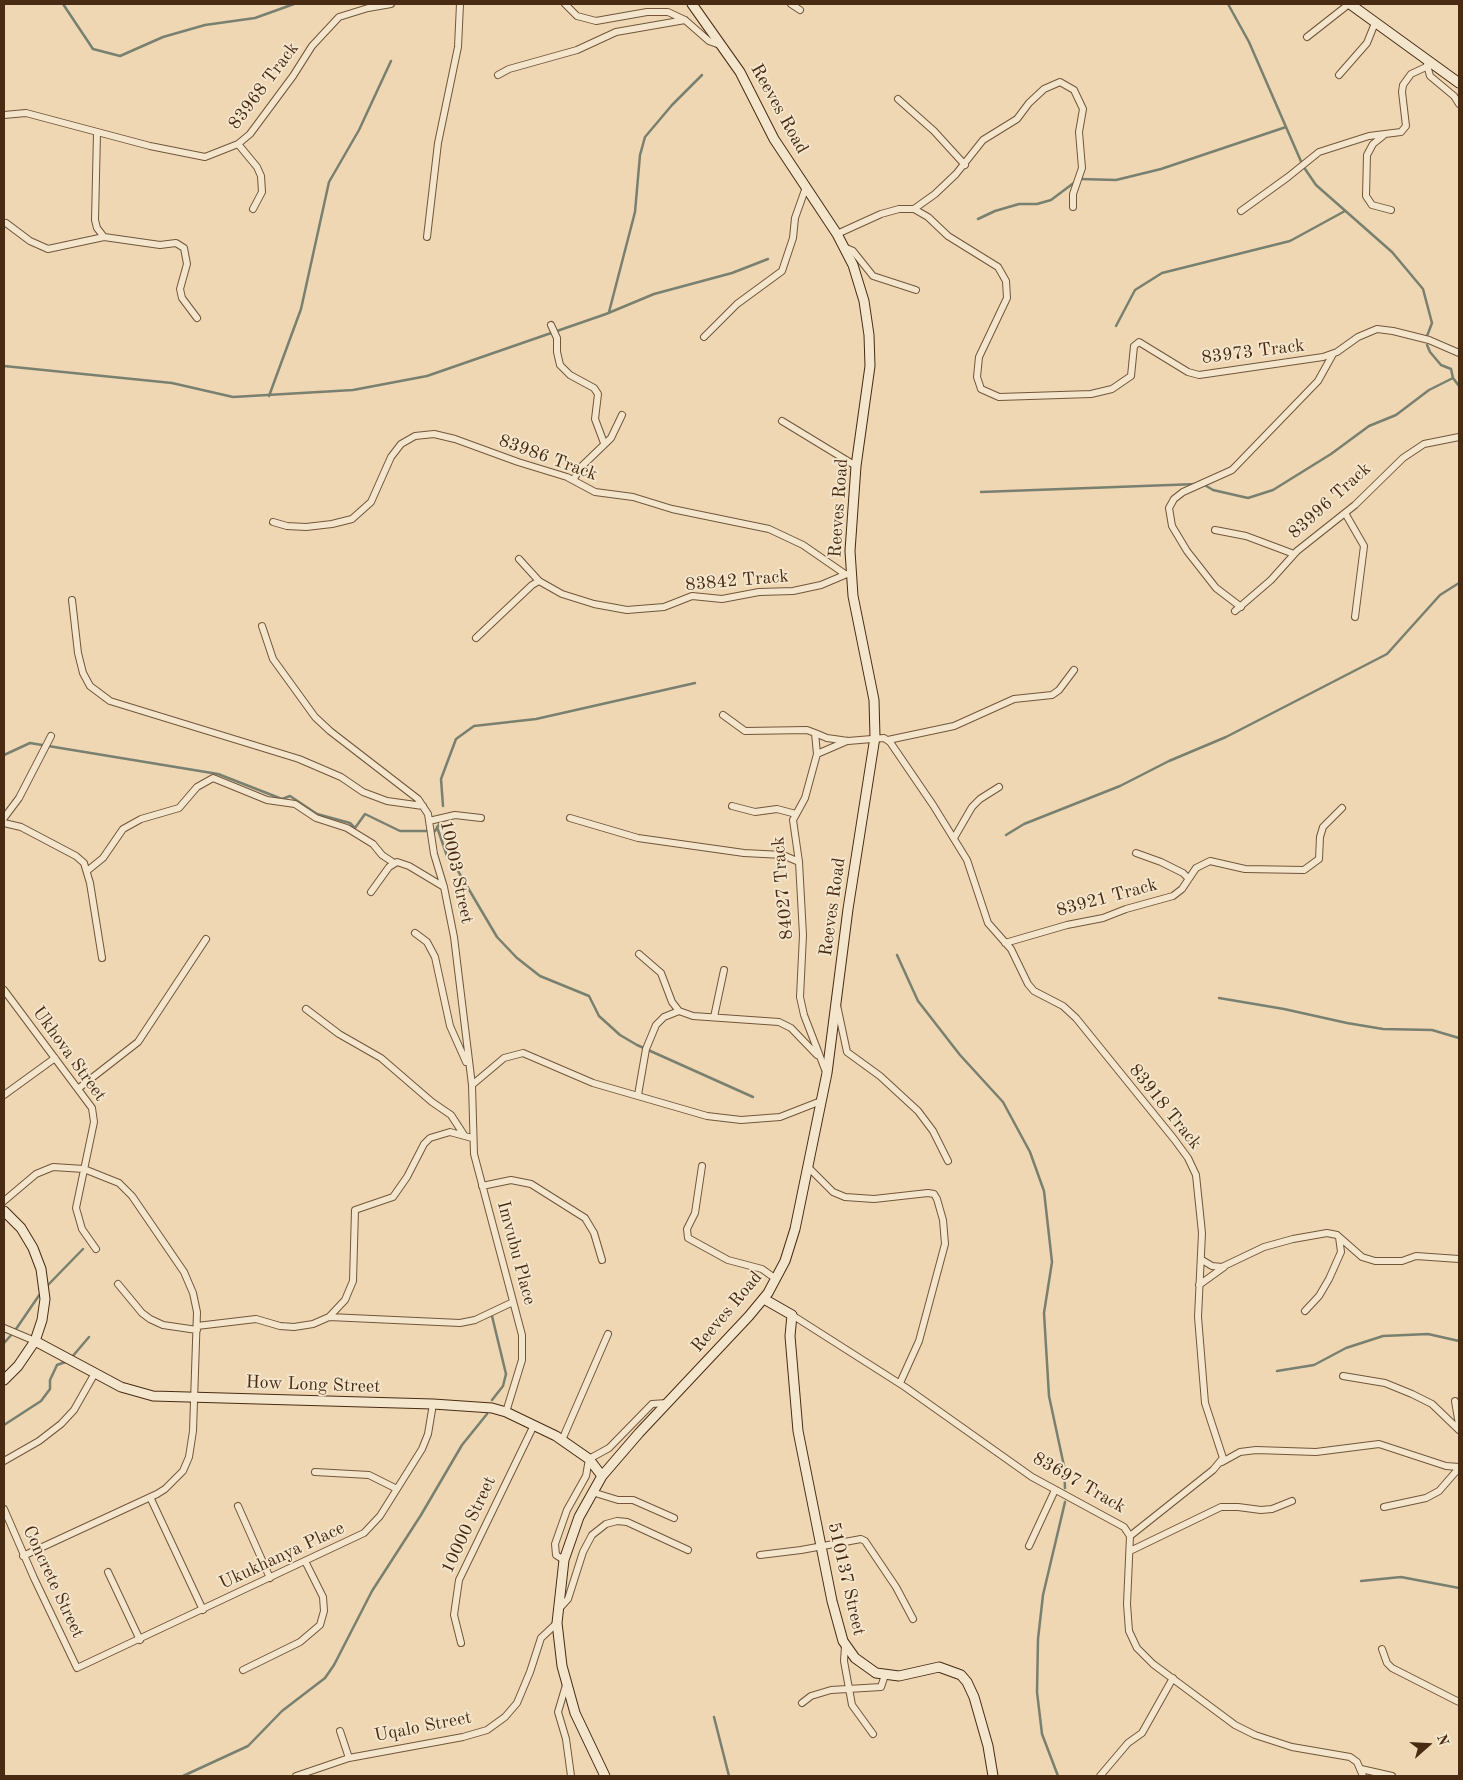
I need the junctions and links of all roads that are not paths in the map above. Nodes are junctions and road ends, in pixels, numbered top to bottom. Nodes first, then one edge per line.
1 (391, 4) edge
2 (460, 4) edge
3 (565, 4) edge
4 (692, 4) edge
5 (791, 4) edge
6 (1350, 4) edge
7 (800, 10) dead end
8 (685, 20) junction
9 (1375, 23) junction
10 (1307, 37) dead end
11 (720, 45) junction
12 (1427, 64) junction
13 (498, 75) dead end
14 (1339, 75) dead end
15 (1459, 83) edge
16 (898, 99) dead end
17 (1459, 104) edge
18 (4, 115) edge
19 (96, 132) junction
20 (1384, 136) junction
21 (238, 144) junction
22 (965, 165) junction
23 (806, 187) junction
24 (1073, 207) dead end
25 (254, 209) dead end
26 (914, 209) junction
27 (1391, 210) dead end
28 (1241, 211) dead end
29 (6, 223) dead end
30 (837, 234) junction
31 (104, 237) junction
32 (428, 237) dead end
33 (844, 247) junction
34 (916, 290) dead end
35 (197, 318) dead end
36 (551, 325) dead end
37 (704, 337) dead end
38 (1459, 353) edge
39 (1333, 354) junction
40 (622, 415) dead end
41 (782, 421) dead end
42 (1459, 437) edge
43 (604, 444) junction
44 (856, 466) junction
45 (573, 480) junction
46 (1345, 513) junction
47 (273, 522) dead end
48 (1215, 530) dead end
49 (1294, 554) junction
50 (518, 559) dead end
51 (848, 574) junction
52 (539, 581) junction
53 (72, 600) dead end
54 (1241, 607) junction
55 (1235, 611) dead end
56 (1355, 617) dead end
57 (262, 626) dead end
58 (476, 638) dead end
59 (1074, 670) dead end
60 (722, 715) dead end
61 (815, 733) junction
62 (51, 736) dead end
63 (875, 737) junction
64 (888, 740) junction
65 (848, 741) junction
66 (817, 754) junction
67 (999, 788) dead end
68 (424, 806) junction
69 (732, 806) dead end
70 (1342, 808) dead end
71 (796, 814) junction
72 (4, 818) edge
73 (481, 818) dead end
74 (570, 818) dead end
75 (429, 821) junction
76 (4, 823) edge
77 (954, 838) junction
78 (1136, 853) dead end
79 (799, 862) junction
80 (394, 863) junction
81 (87, 871) junction
82 (1188, 878) junction
83 (444, 887) junction
84 (371, 892) dead end
85 (415, 934) dead end
86 (206, 939) dead end
87 (1005, 943) junction
88 (639, 954) dead end
89 (102, 958) dead end
90 (724, 970) dead end
91 (4, 990) edge
92 (837, 1003) junction
93 (306, 1009) dead end
94 (679, 1011) junction
95 (714, 1017) junction
96 (55, 1058) junction
97 (820, 1059) junction
98 (469, 1066) junction
99 (827, 1073) junction
100 (472, 1085) junction
101 (79, 1088) junction
102 (4, 1095) edge
103 (638, 1095) junction
104 (472, 1100) joint
105 (821, 1101) junction
106 (464, 1135) junction
107 (472, 1138) junction
108 (948, 1161) dead end
109 (702, 1166) dead end
110 (808, 1168) junction
111 (84, 1169) junction
112 (482, 1186) junction
113 (4, 1201) edge
114 (4, 1211) edge
115 (1339, 1236) junction
116 (96, 1249) dead end
117 (1459, 1259) edge
118 (602, 1260) dead end
119 (1202, 1260) junction
120 (1227, 1265) junction
121 (776, 1279) junction
122 (118, 1284) dead end
123 (1200, 1285) junction
124 (764, 1299) junction
125 (513, 1302) junction
126 (1305, 1311) dead end
127 (792, 1315) junction
128 (329, 1317) junction
129 (4, 1328) edge
130 (197, 1328) junction
131 (608, 1334) dead end
132 (35, 1341) junction
133 (95, 1373) junction
134 (1343, 1376) dead end
135 (4, 1380) edge
136 (900, 1383) junction
137 (195, 1398) junction
138 (1455, 1401) dead end
139 (667, 1403) junction
140 (433, 1404) junction
141 (506, 1412) junction
142 (534, 1425) junction
143 (1459, 1425) edge
144 (1459, 1430) edge
145 (562, 1440) junction
146 (589, 1459) junction
147 (4, 1461) edge
148 (1221, 1463) junction
149 (1459, 1467) edge
150 (315, 1472) dead end
151 (602, 1476) junction
152 (397, 1489) junction
153 (1055, 1490) junction
154 (592, 1492) junction
155 (150, 1497) junction
156 (1292, 1501) dead end
157 (238, 1506) dead end
158 (1384, 1508) dead end
159 (4, 1509) edge
160 (674, 1518) dead end
161 (1130, 1536) junction
162 (1029, 1546) dead end
163 (821, 1547) junction
164 (688, 1550) dead end
165 (1130, 1551) junction
166 (760, 1554) dead end
167 (23, 1556) junction
168 (564, 1560) junction
169 (305, 1561) junction
170 (108, 1572) dead end
171 (270, 1578) junction
172 (203, 1610) junction
173 (558, 1611) junction
174 (913, 1619) dead end
175 (557, 1623) junction
176 (140, 1640) junction
177 (461, 1643) dead end
178 (845, 1646) junction
179 (1382, 1649) dead end
180 (77, 1668) joint
181 (243, 1670) dead end
182 (885, 1675) junction
183 (1174, 1678) junction
184 (566, 1685) junction
185 (849, 1687) junction
186 (1459, 1702) edge
187 (802, 1703) dead end
188 (340, 1731) dead end
189 (874, 1734) dead end
190 (349, 1758) junction
191 (1361, 1769) junction
192 (296, 1776) edge
193 (571, 1776) edge
194 (605, 1776) edge
195 (993, 1776) edge
196 (1100, 1776) edge
197 (1363, 1776) edge
198 (1392, 1776) edge

1 - 21 street, 83968 Track
2 - 32 street
3 - 8 street
4 - 11 street, Reeves Road
5 - 7 street
6 - 9 street
6 - 10 street
8 - 11 street
8 - 13 street
9 - 12 street
9 - 14 street
11 - 23 street, Reeves Road
12 - 15 street
12 - 17 street
12 - 20 street
16 - 22 street
18 - 19 street, 83968 Track
19 - 21 street, 83968 Track
19 - 31 street
20 - 27 street
20 - 28 street
21 - 25 street
22 - 24 street
22 - 26 street
23 - 30 street, Reeves Road
23 - 37 street
26 - 30 street
26 - 39 street, 83973 Track
29 - 31 street
30 - 33 street, Reeves Road
31 - 35 street
33 - 34 street
33 - 44 street, Reeves Road
36 - 43 street
38 - 39 street, 83973 Track
39 - 54 street
40 - 43 street
41 - 44 street
42 - 46 street, 83996 Track
43 - 45 street
44 - 51 street, Reeves Road
45 - 47 street, 83986 Track
45 - 51 street, 83986 Track
46 - 49 street, 83996 Track
46 - 56 street
48 - 49 street
49 - 54 street, 83996 Track
50 - 52 street, 83842 Track
51 - 52 street, 83842 Track
51 - 63 street, Reeves Road
52 - 58 street
53 - 68 street
54 - 55 street, 83996 Track
57 - 68 street, 10003 Street
59 - 64 street
60 - 61 street
61 - 65 street
61 - 66 street, 84027 Track
62 - 72 street
63 - 64 street
63 - 65 street
63 - 92 street, Reeves Road
64 - 77 street, 83918 Track
65 - 66 street
66 - 71 street, 84027 Track
67 - 77 street
68 - 75 street, 10003 Street
69 - 71 street
70 - 82 street, 83921 Track
71 - 79 street, 84027 Track
73 - 75 street
74 - 79 street
75 - 83 street, 10003 Street
76 - 81 street
77 - 87 street, 83918 Track
78 - 82 street
79 - 97 street, 84027 Track
80 - 81 street
80 - 83 street
80 - 84 street
81 - 89 street
82 - 87 street, 83921 Track
83 - 98 street, 10003 Street
85 - 98 street
86 - 101 street
87 - 119 street, 83918 Track
88 - 94 street
90 - 95 street
91 - 96 street, Ukhova Street
92 - 99 street, Reeves Road
92 - 108 street
93 - 106 street
94 - 95 street
94 - 103 street
95 - 97 street
96 - 101 street, Ukhova Street
96 - 102 street
97 - 99 street, 84027 Track
98 - 100 street, 10003 Street
99 - 105 street, Reeves Road
100 - 103 street
100 - 104 street, 10003 Street
101 - 111 street, Ukhova Street
103 - 105 street
104 - 107 street, Imvubu Place
105 - 110 street, Reeves Road
106 - 107 street
106 - 128 street
107 - 112 street, Imvubu Place
109 - 121 street
110 - 121 street, Reeves Road
110 - 136 street
111 - 113 street
111 - 116 street, Ukhova Street
111 - 130 street
112 - 118 street
112 - 125 street, Imvubu Place
114 - 132 street
115 - 117 street
115 - 120 street
115 - 126 street
119 - 120 street
119 - 123 street, 83918 Track
120 - 123 street
121 - 124 street, Reeves Road
122 - 130 street
123 - 148 street, 83918 Track
124 - 127 street, 83697 Track
124 - 139 street, Reeves Road
125 - 128 street
125 - 141 street, Imvubu Place
127 - 136 street, 83697 Track
127 - 163 street, 510137 Street
128 - 130 street
129 - 132 street
130 - 137 street
131 - 145 street
132 - 133 street, How Long Street
132 - 135 street
133 - 137 street, How Long Street
133 - 147 street
134 - 144 street
136 - 153 street, 83697 Track
137 - 140 street, How Long Street
137 - 155 street
138 - 143 street
139 - 146 street
139 - 151 street, Reeves Road
140 - 141 street, How Long Street
140 - 152 street, Ukukhanya Place
141 - 142 street, How Long Street
142 - 145 street, How Long Street
142 - 177 street, 10000 Street
145 - 146 street, How Long Street
146 - 151 street, How Long Street
146 - 168 street
148 - 149 street
148 - 161 street
149 - 158 street
150 - 152 street
151 - 154 street, Reeves Road
152 - 169 street, Ukukhanya Place
153 - 161 street, 83697 Track
153 - 162 street
154 - 160 street
154 - 168 street, Reeves Road
155 - 167 street
155 - 172 street
156 - 165 street
157 - 171 street
159 - 167 street, Concrete Street
161 - 165 street, 83697 Track
163 - 166 street
163 - 174 street
163 - 178 street, 510137 Street
164 - 173 street
165 - 183 street, 83697 Track
167 - 180 street, Concrete Street
168 - 173 street, Reeves Road
169 - 171 street, Ukukhanya Place
169 - 181 street
170 - 176 street
171 - 172 street, Ukukhanya Place
172 - 176 street, Ukukhanya Place
173 - 175 street, Reeves Road
175 - 184 street, Reeves Road
175 - 190 street, Uqalo Street
176 - 180 street, Ukukhanya Place
178 - 182 street, 510137 Street
178 - 185 street
179 - 186 street
182 - 185 street
182 - 195 street, 510137 Street
183 - 191 street, 83697 Track
183 - 196 street
184 - 193 street
184 - 194 street, Reeves Road
185 - 187 street
185 - 189 street
188 - 190 street
190 - 192 street, Uqalo Street
191 - 197 street
191 - 198 street

